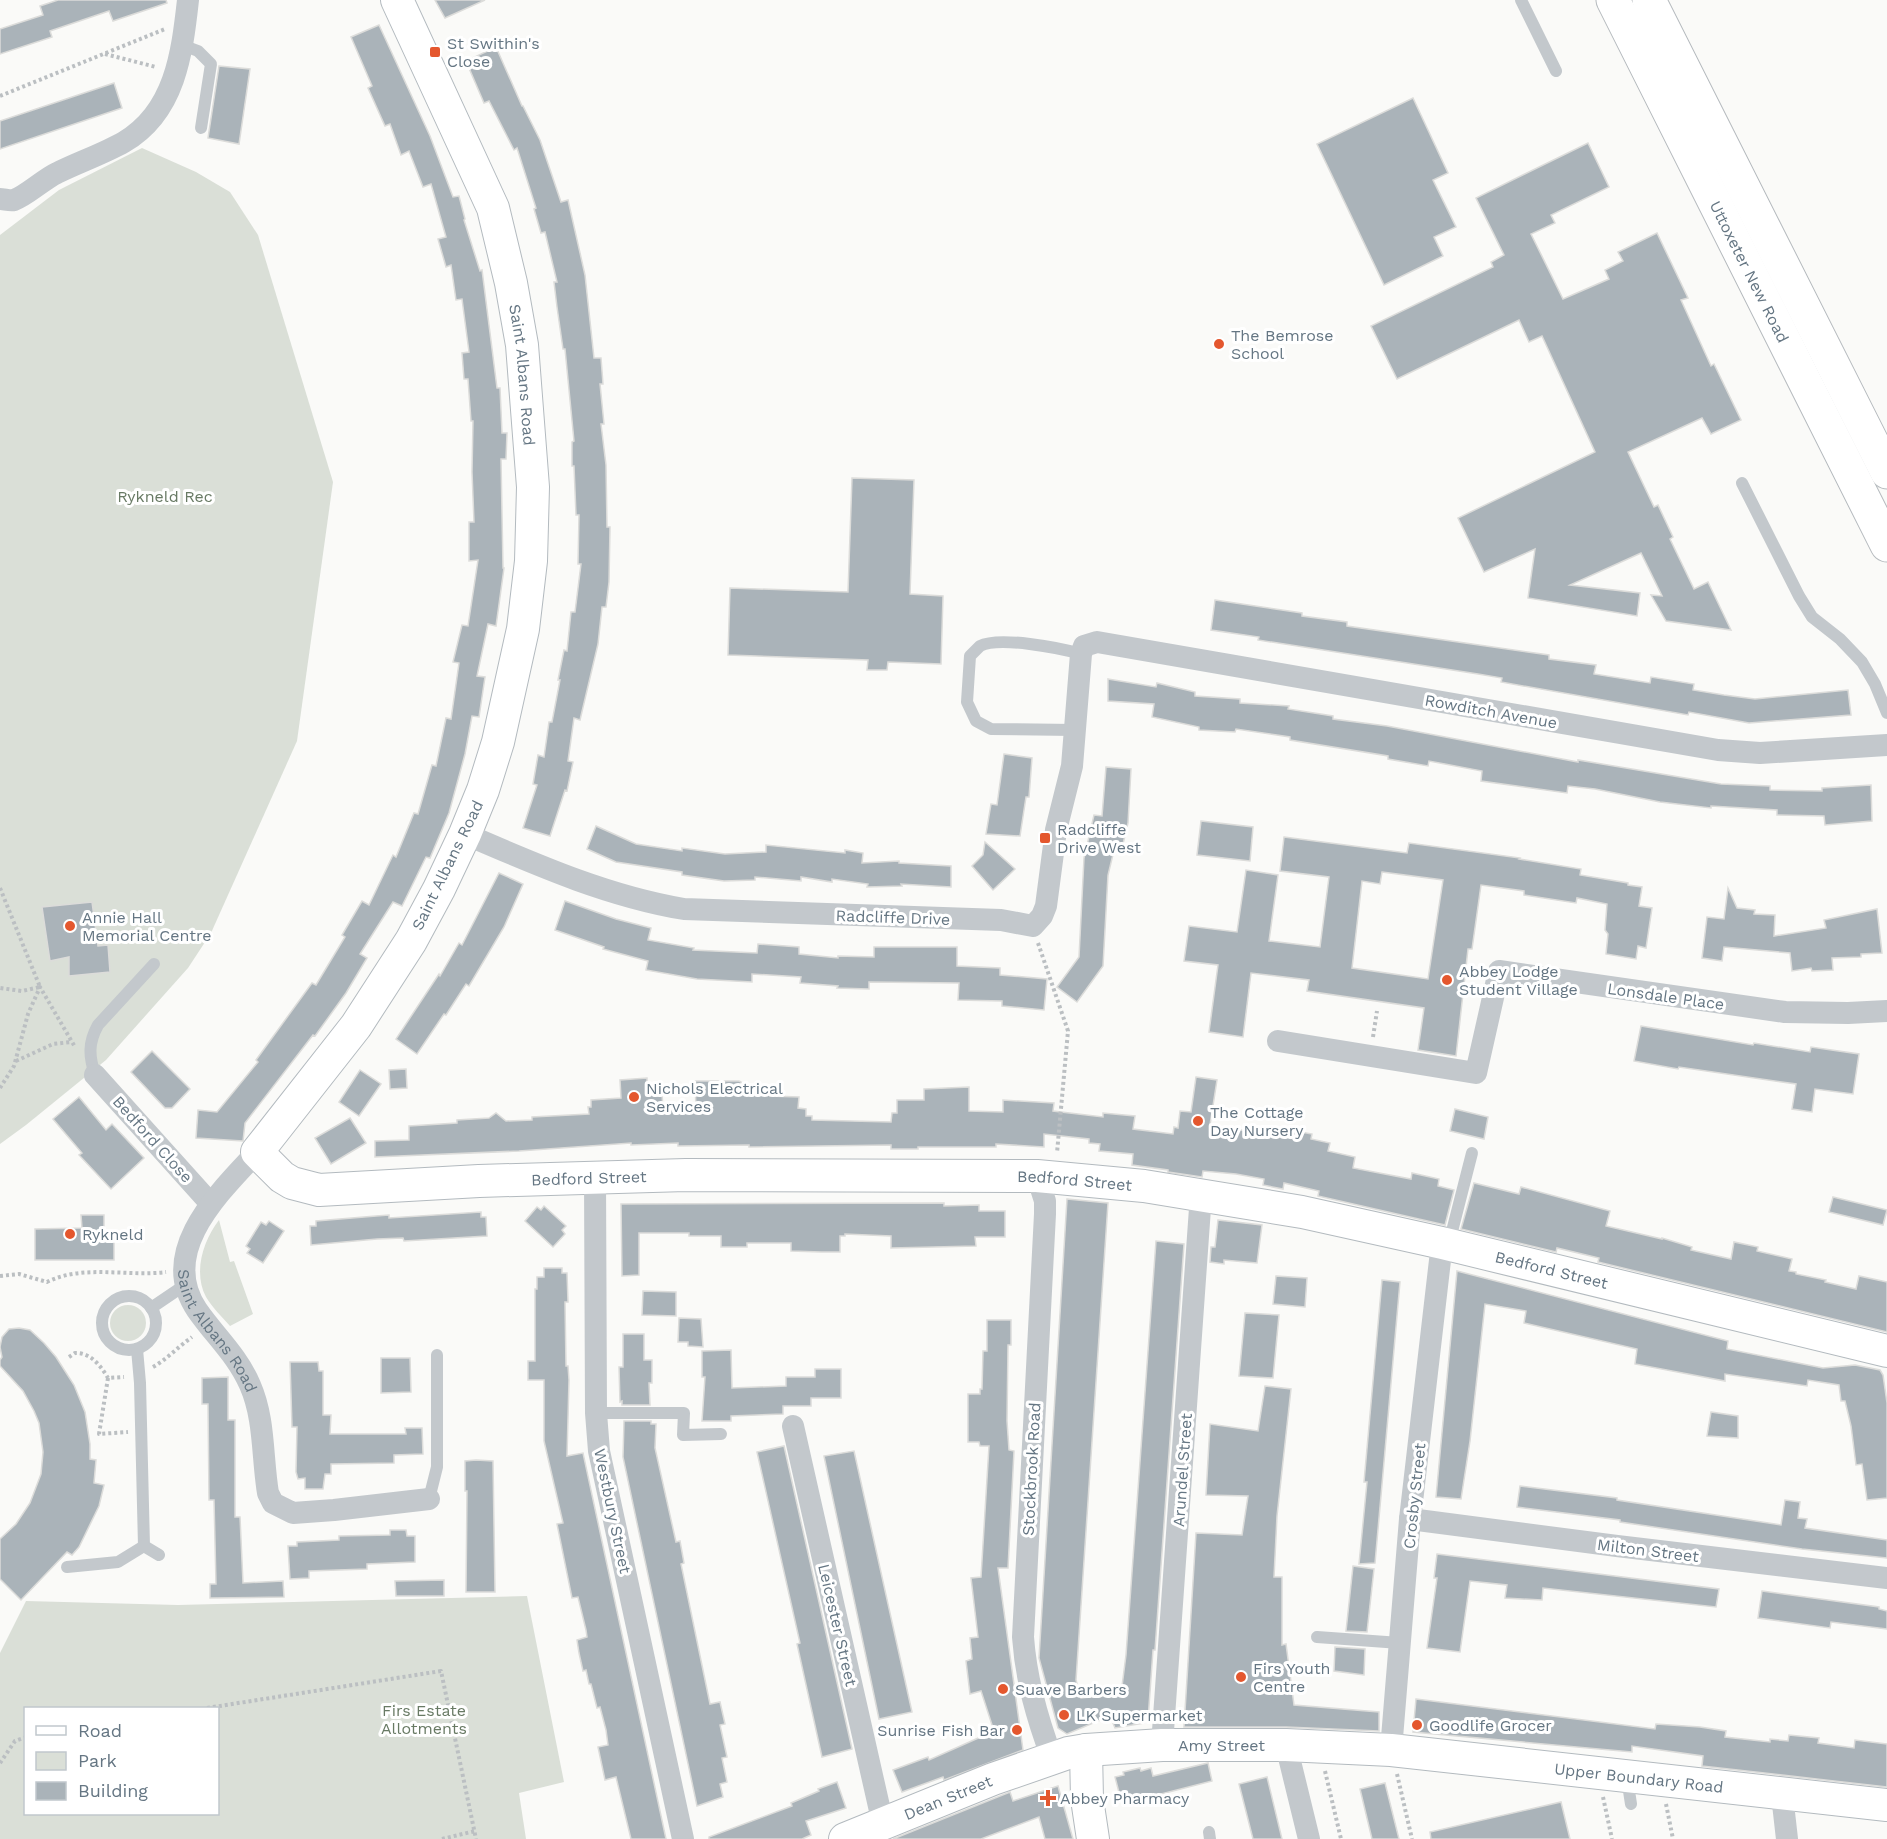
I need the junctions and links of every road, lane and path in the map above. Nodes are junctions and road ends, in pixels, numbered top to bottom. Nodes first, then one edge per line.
1 (397, 0) edge
2 (1521, 0) edge
3 (1612, 0) edge
4 (1649, 0) edge
5 (186, 10) edge
6 (182, 45) junction
7 (105, 54) junction
8 (175, 71) junction
9 (1556, 71) dead end
10 (0, 96) edge
11 (201, 128) dead end
12 (0, 199) edge
13 (1883, 452) edge
14 (1844, 461) junction
15 (1742, 483) dead end
16 (1887, 545) edge
17 (1089, 648) junction
18 (1887, 713) edge
19 (1075, 730) junction
20 (1887, 745) edge
21 (465, 834) junction
22 (0, 888) edge
23 (1033, 926) junction
24 (154, 964) dead end
25 (40, 987) junction
26 (0, 988) edge
27 (1887, 1011) edge
28 (1278, 1041) dead end
29 (71, 1042) junction
30 (15, 1062) junction
31 (95, 1075) junction
32 (0, 1088) edge
33 (257, 1152) junction
34 (1472, 1153) dead end
35 (1046, 1176) junction
36 (595, 1177) junction
37 (1201, 1194) junction
38 (210, 1203) junction
39 (1445, 1243) junction
40 (160, 1273) dead end
41 (0, 1276) edge
42 (185, 1285) junction
43 (152, 1308) junction
44 (137, 1349) junction
45 (1887, 1352) edge
46 (437, 1355) dead end
47 (108, 1378) dead end
48 (596, 1413) junction
49 (793, 1426) dead end
50 (141, 1431) junction
51 (721, 1434) dead end
52 (429, 1499) joint
53 (1410, 1519) junction
54 (144, 1546) junction
55 (159, 1555) dead end
56 (67, 1567) dead end
57 (1887, 1578) edge
58 (1317, 1636) dead end
59 (1400, 1642) junction
60 (213, 1707) edge
61 (24, 1738) edge
62 (1162, 1745) junction
63 (1286, 1745) junction
64 (1319, 1747) junction
65 (1086, 1750) junction
66 (1391, 1750) junction
67 (1052, 1758) junction
68 (0, 1763) edge
69 (1662, 1781) junction
70 (1619, 1784) junction
71 (1782, 1795) junction
72 (1887, 1806) edge
73 (883, 1824) junction
74 (475, 1830) junction
75 (442, 1839) edge
76 (476, 1839) edge
77 (683, 1839) edge
78 (845, 1839) edge
79 (1093, 1839) edge
80 (1309, 1839) edge
81 (1341, 1839) edge
82 (1412, 1839) edge
83 (1612, 1839) edge
84 (1673, 1839) edge
85 (1787, 1839) edge

1 - 21 street, Saint Albans Road
2 - 9 lane
3 - 14 main road, Uttoxeter New Road
4 - 13 main road, Uttoxeter New Road
5 - 6 street
5 - 7 path
6 - 8 street
6 - 11 lane
7 - 8 path
7 - 10 path
8 - 12 street
13 - 14 street
14 - 16 main road, Uttoxeter New Road
15 - 18 lane
17 - 19 street
17 - 19 lane
17 - 20 street, Rowditch Avenue
19 - 23 street
21 - 23 street, Radcliffe Drive
21 - 33 street, Saint Albans Road
22 - 25 path
23 - 35 path
24 - 31 lane
25 - 26 path
25 - 29 path
25 - 30 path
27 - 28 street, Lonsdale Place
29 - 30 path
29 - 31 path
30 - 32 path
31 - 38 street, Bedford Close
33 - 36 street, Bedford Street
33 - 38 street, Saint Albans Road
34 - 39 lane
35 - 36 street, Bedford Street
35 - 37 street, Bedford Street
35 - 67 street, Stockbrook Road
36 - 48 street, Westbury Street
37 - 39 street, Bedford Street
37 - 62 street, Arundel Street
38 - 42 street, Saint Albans Road
39 - 45 street, Bedford Street
39 - 53 street, Crosby Street
40 - 41 path
42 - 43 lane
42 - 52 street, Saint Albans Road
43 - 44 lane
43 - 44 lane
44 - 50 lane
46 - 52 lane
47 - 50 path
48 - 51 lane
48 - 77 street, Westbury Street
49 - 73 street, Leicester Street
50 - 54 lane
53 - 57 street, Milton Street
53 - 59 street, Crosby Street
54 - 55 lane
54 - 56 lane
58 - 59 lane
59 - 66 street, Crosby Street
60 - 74 path
61 - 68 path
62 - 63 street, Amy Street
62 - 65 street, Amy Street
63 - 64 street, Amy Street
63 - 80 street
64 - 66 street, Amy Street
64 - 81 path
65 - 67 street, Amy Street
65 - 79 street
66 - 70 street, Upper Boundary Road
66 - 82 path
67 - 73 street, Dean Street
69 - 70 street, Upper Boundary Road
69 - 71 street, Upper Boundary Road
69 - 84 path
70 - 83 path
71 - 72 street, Upper Boundary Road
71 - 85 street
73 - 78 street, Dean Street
74 - 75 path
74 - 76 path

